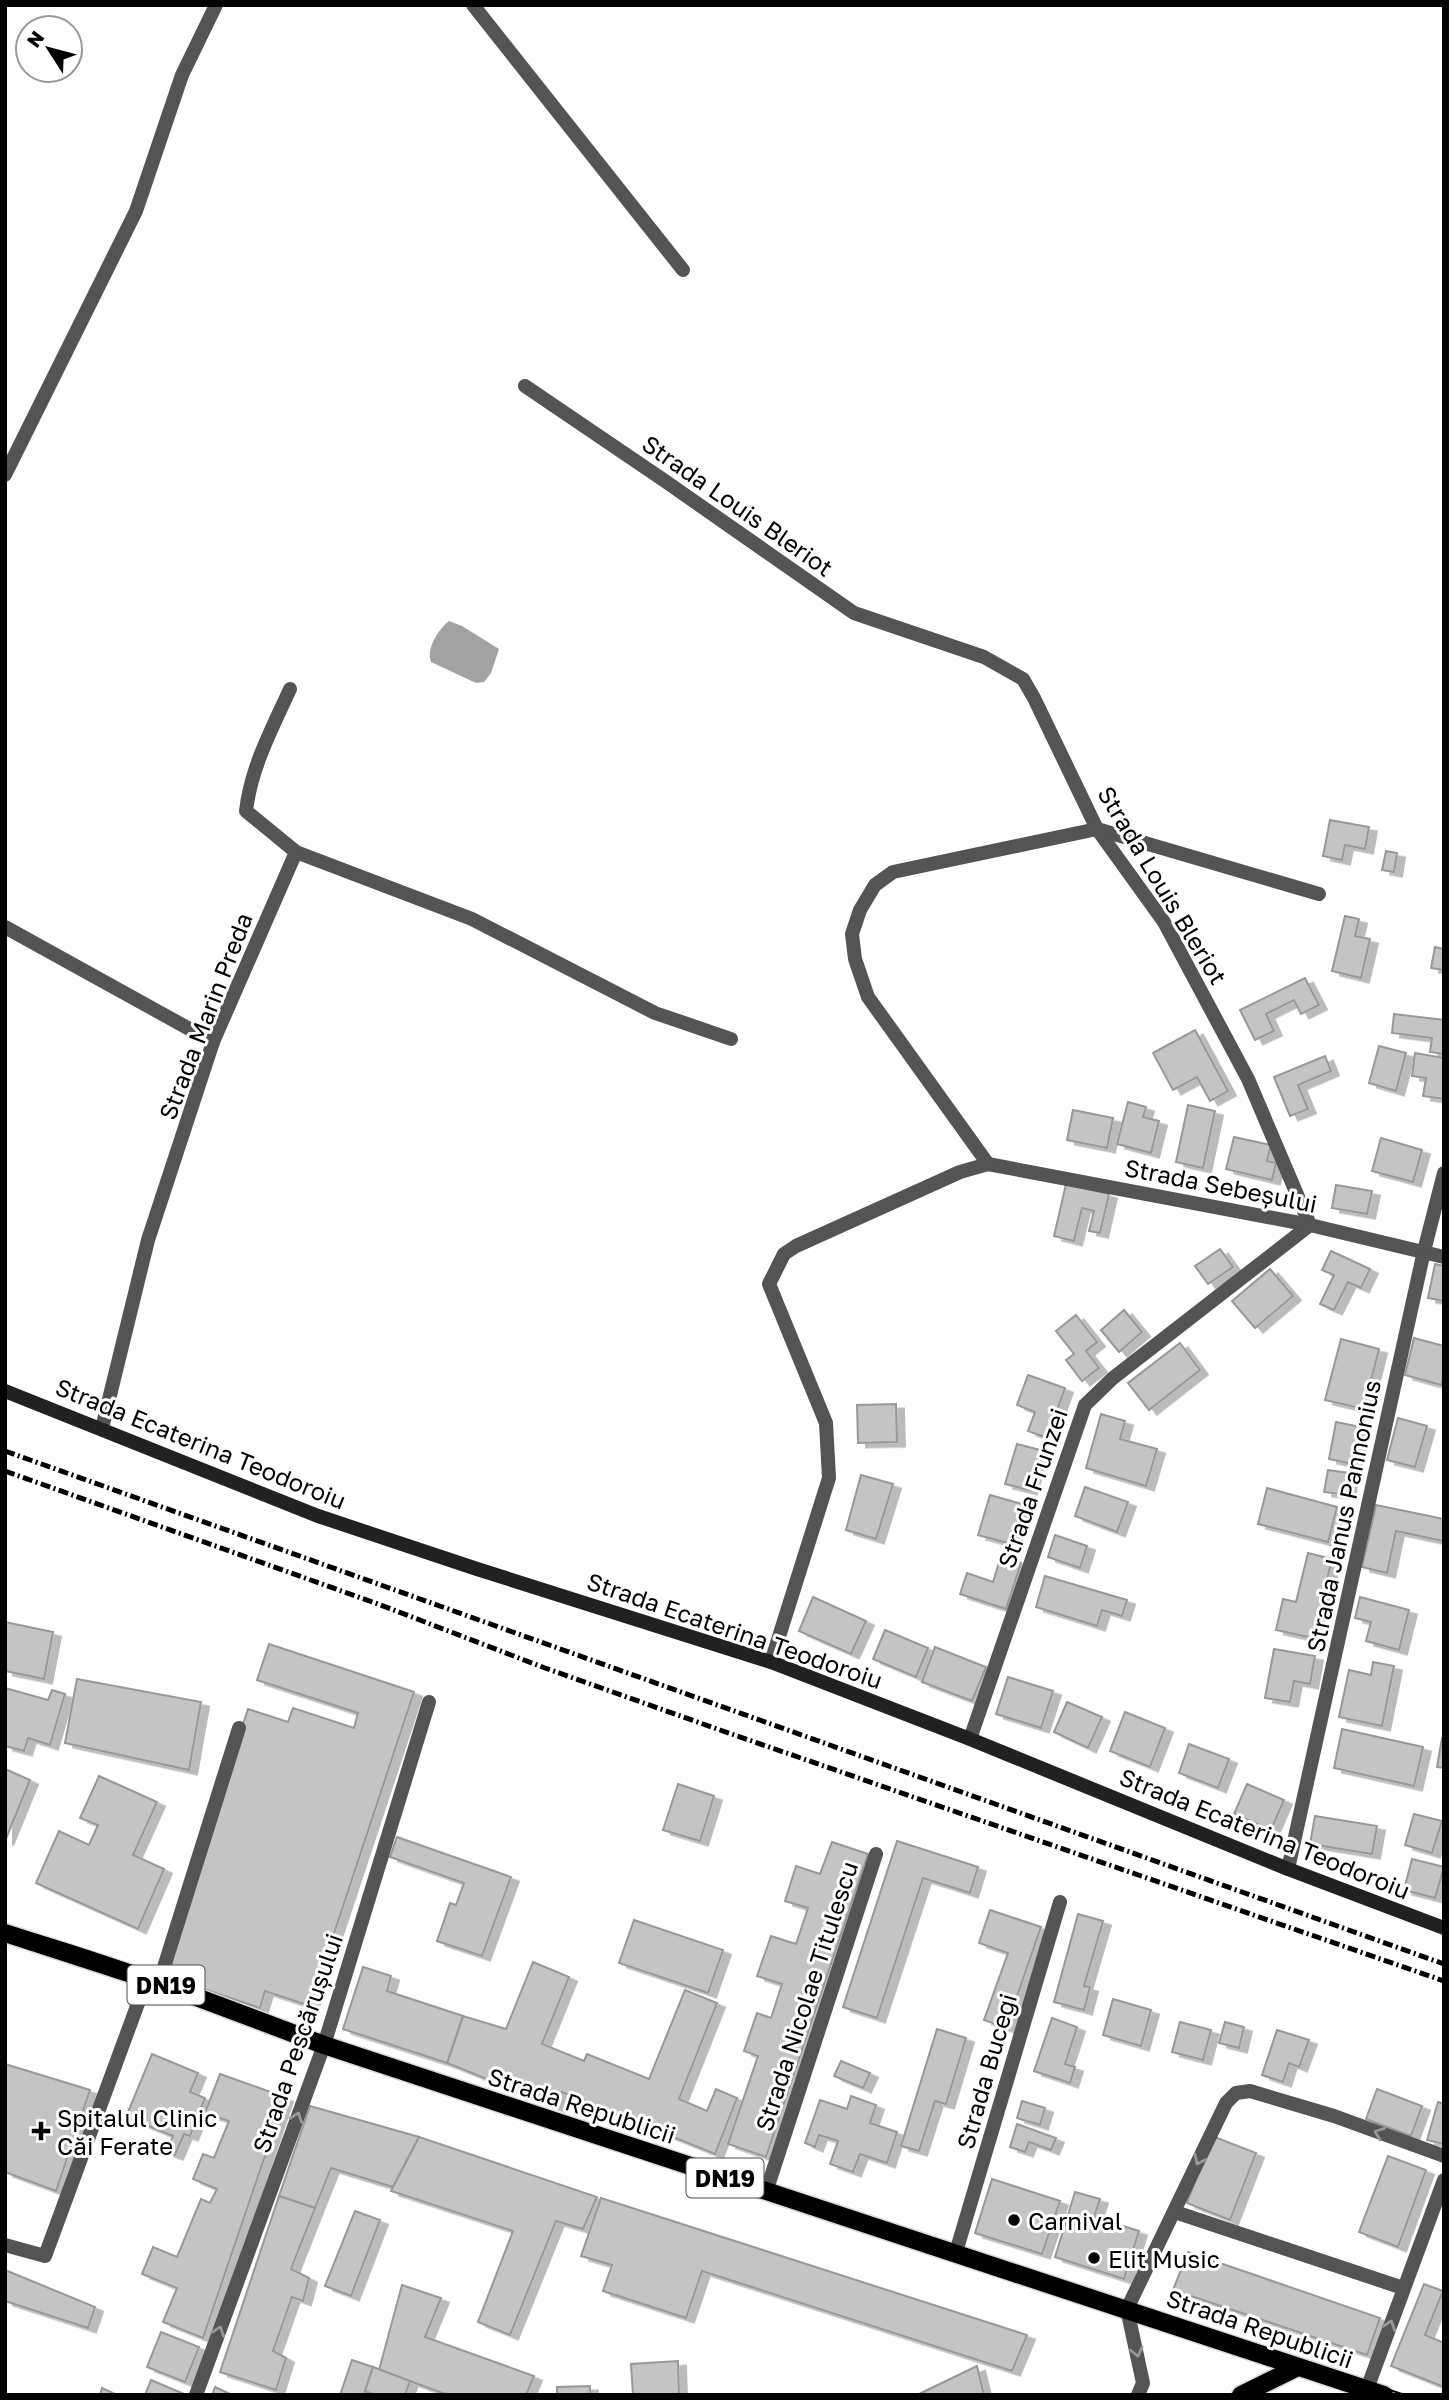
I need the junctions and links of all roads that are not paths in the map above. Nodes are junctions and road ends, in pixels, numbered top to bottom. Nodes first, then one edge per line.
1 (216, 5) edge
2 (472, 5) edge
3 (683, 270) dead end
4 (524, 386) dead end
5 (5, 475) edge
6 (290, 689) dead end
7 (1097, 829) junction
8 (296, 852) junction
9 (1318, 894) dead end
10 (5, 927) edge
11 (731, 1039) dead end
12 (214, 1042) junction
13 (988, 1164) junction
14 (1444, 1173) edge
15 (1310, 1225) junction
16 (1424, 1251) junction
17 (1444, 1256) edge
18 (5, 1391) edge
19 (102, 1428) junction
20 (772, 1662) junction
21 (429, 1702) dead end
22 (239, 1728) dead end
23 (970, 1739) junction
24 (876, 1854) dead end
25 (1288, 1869) junction
26 (1060, 1902) dead end
27 (1444, 1928) edge
28 (5, 1933) edge
29 (153, 1981) junction
30 (324, 2045) junction
31 (1444, 2156) edge
32 (1444, 2180) edge
33 (766, 2192) junction
34 (1175, 2213) junction
35 (5, 2245) edge
36 (957, 2252) junction
37 (1402, 2288) junction
38 (1127, 2309) junction
39 (1298, 2367) junction
40 (1376, 2392) edge
41 (196, 2395) edge
42 (1138, 2395) edge
43 (1241, 2395) edge

1 - 5 street
2 - 3 street
4 - 7 street, Strada Louis Bleriot
6 - 8 street
7 - 9 street
7 - 13 street
7 - 15 street, Strada Louis Bleriot
8 - 11 street
8 - 12 street, Strada Marin Preda
10 - 12 street
12 - 19 street, Strada Marin Preda
13 - 15 street, Strada Sebeșului
13 - 20 street
14 - 16 street, Strada Janus Pannonius
15 - 16 street, Strada Sebeșului
15 - 23 street, Strada Frunzei
16 - 17 street, Strada Sebeșului
16 - 25 street, Strada Janus Pannonius
18 - 19 main road, Strada Ecaterina Teodoroiu
19 - 20 main road, Strada Ecaterina Teodoroiu
20 - 23 main road, Strada Ecaterina Teodoroiu
21 - 30 street, Strada Pescărușului
22 - 29 street
23 - 25 main road, Strada Ecaterina Teodoroiu
24 - 33 street, Strada Nicolae Titulescu
25 - 27 main road, Strada Ecaterina Teodoroiu
26 - 36 street, Strada Bucegi
28 - 29 main road, Strada Republicii / DN19
29 - 30 main road, Strada Republicii / DN19
29 - 35 street
30 - 33 main road, Strada Republicii / DN19
41 -> 30 street, Strada Pescărușului
31 -> 34 street
32 - 37 street
33 - 36 main road, Strada Republicii / DN19
34 - 37 street
34 - 38 street
36 - 38 main road, Strada Republicii / DN19
40 -> 37 street
38 - 39 main road, Strada Republicii / DN19
38 -> 42 street
39 - 40 main road, Strada Republicii
39 - 43 main road

